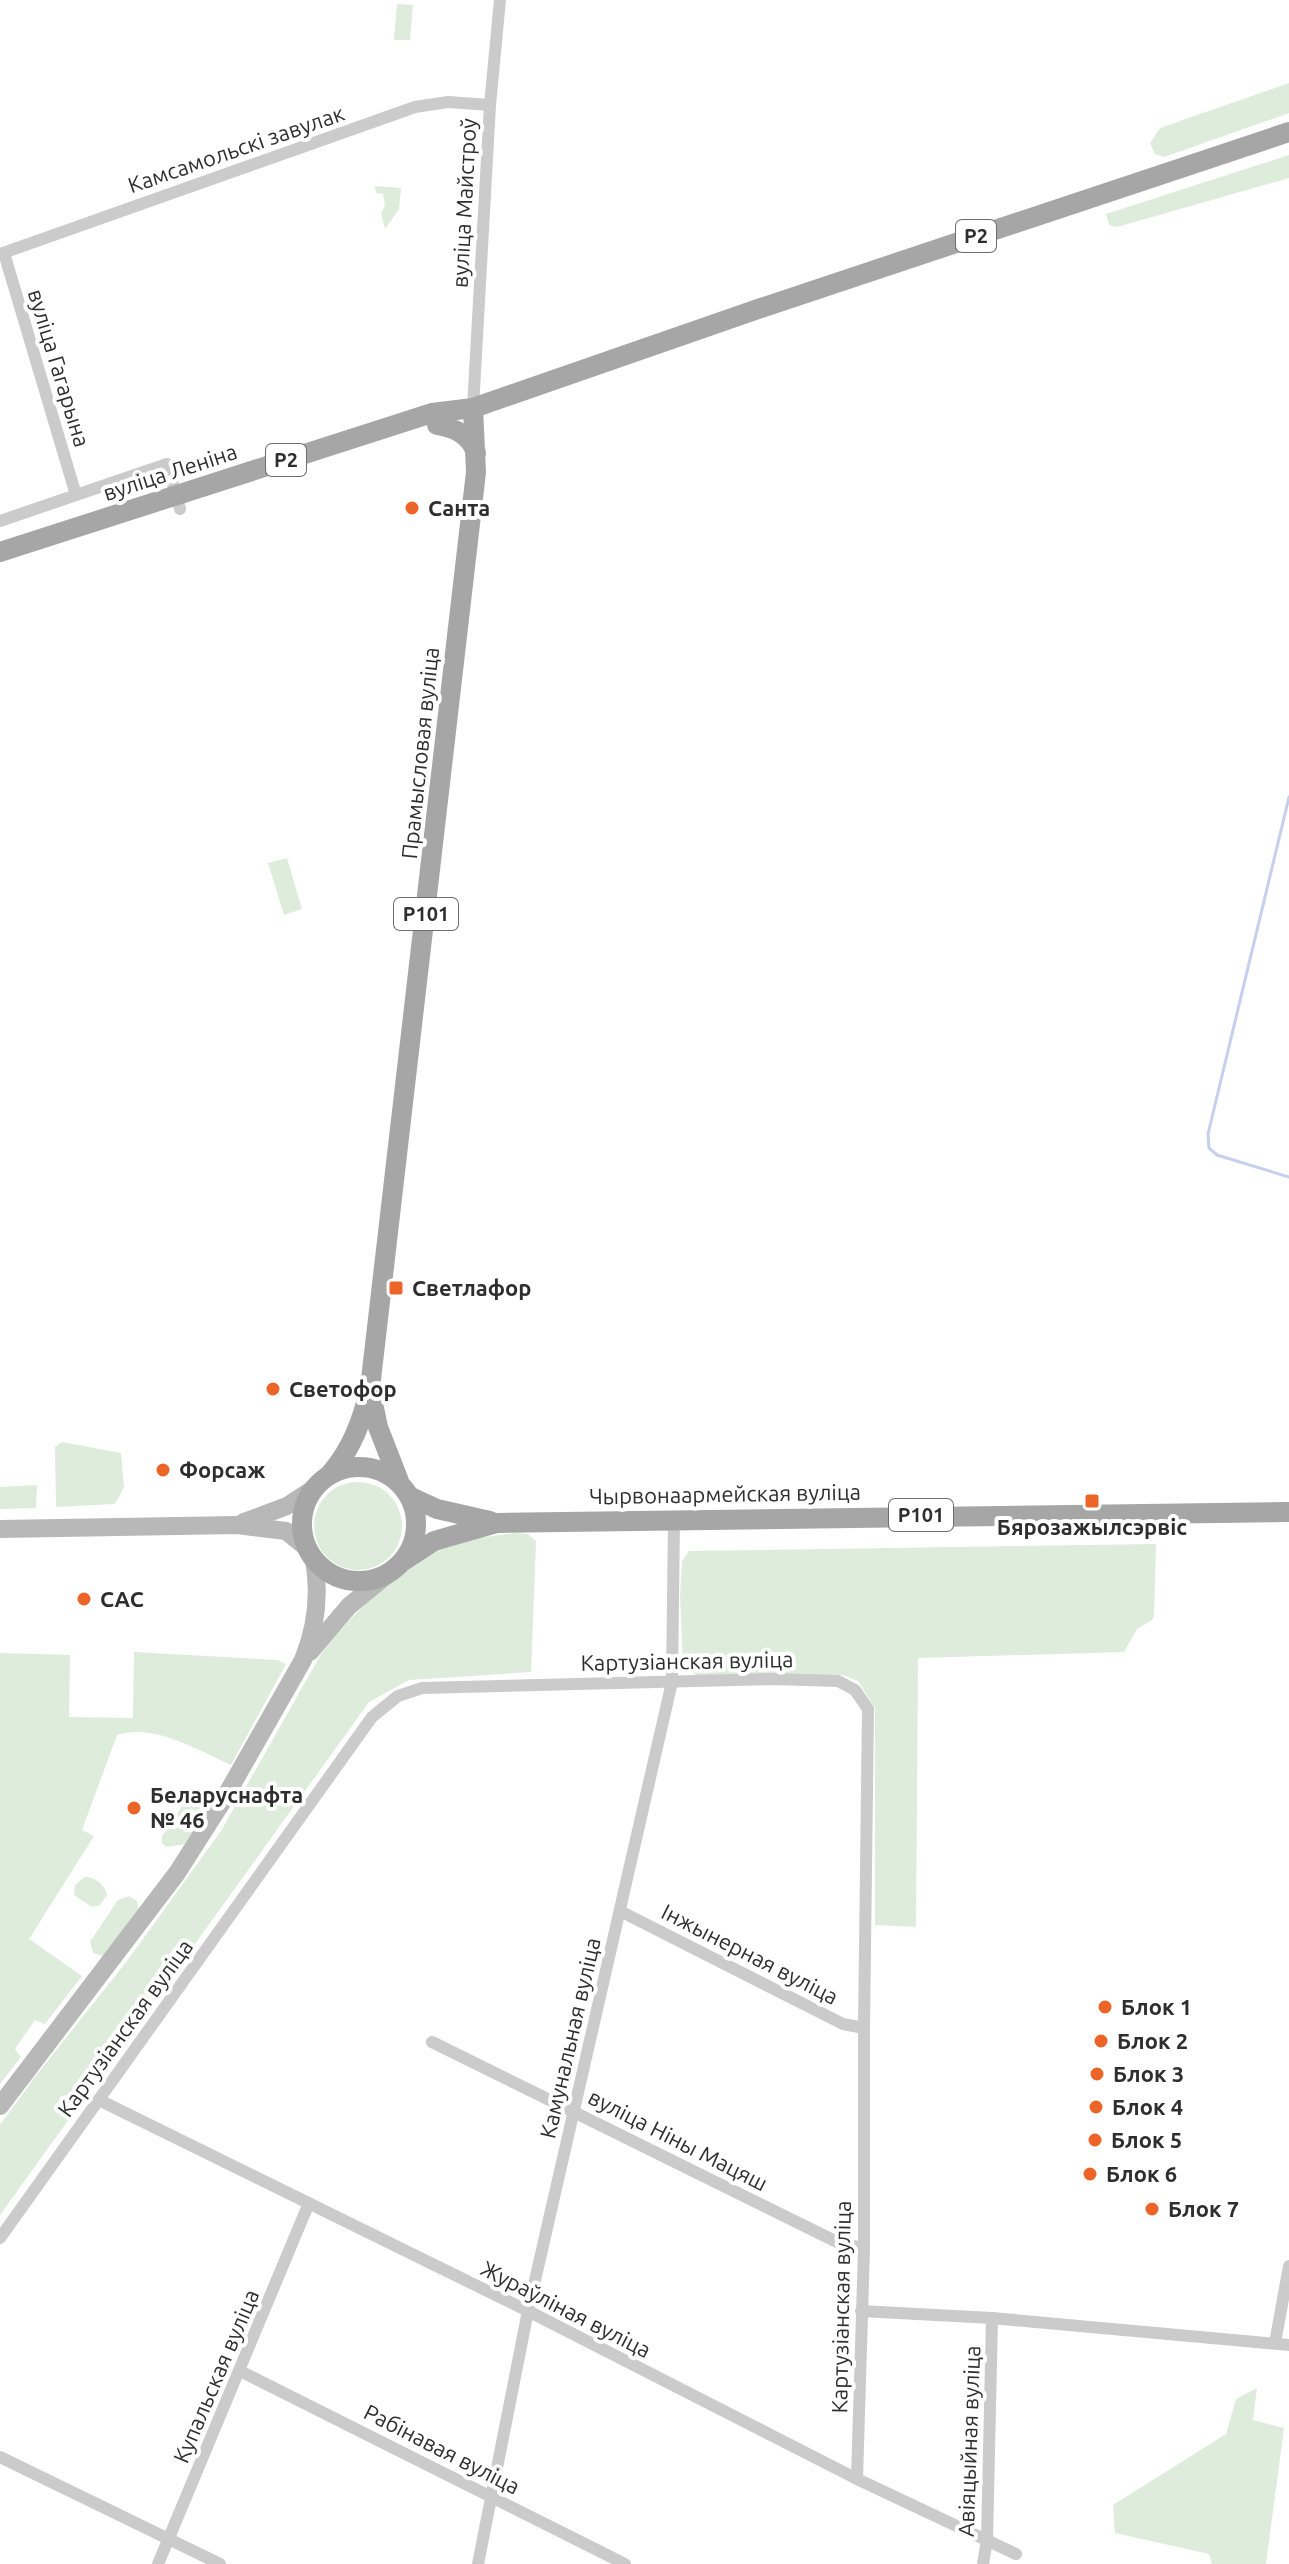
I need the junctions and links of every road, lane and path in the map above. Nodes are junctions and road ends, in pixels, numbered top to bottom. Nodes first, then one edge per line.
1 (500, 0) edge
2 (490, 105) junction
3 (1289, 132) edge
4 (2, 254) edge
5 (473, 408) junction
6 (437, 425) junction
7 (476, 453) junction
8 (76, 495) junction
9 (178, 502) junction
10 (0, 521) edge
11 (0, 552) edge
12 (0, 566) edge
13 (370, 1388) junction
14 (331, 1473) junction
15 (313, 1489) junction
16 (405, 1489) junction
17 (1289, 1512) edge
18 (674, 1519) junction
19 (497, 1523) junction
20 (237, 1525) junction
21 (0, 1529) edge
22 (310, 1554) junction
23 (405, 1560) junction
24 (388, 1574) junction
25 (303, 1660) junction
26 (672, 1682) junction
27 (620, 1911) junction
28 (864, 2028) junction
29 (432, 2042) dead end
30 (99, 2100) junction
31 (0, 2106) edge
32 (574, 2111) junction
33 (309, 2203) junction
34 (0, 2238) edge
35 (864, 2248) junction
36 (1289, 2266) edge
37 (528, 2311) junction
38 (861, 2311) junction
39 (992, 2318) junction
40 (1275, 2343) junction
41 (1289, 2345) edge
42 (240, 2371) junction
43 (0, 2457) edge
44 (857, 2479) junction
45 (492, 2496) junction
46 (169, 2538) junction
47 (987, 2540) junction
48 (1016, 2554) dead end
49 (158, 2564) edge
50 (220, 2564) edge
51 (478, 2564) edge
52 (625, 2564) edge
53 (983, 2564) edge

1 - 2 street, вуліца Майстроў
2 - 4 street, Камсамольскі завулак
2 - 5 street, вуліца Майстроў
3 - 5 main road, Р2
4 - 8 street, вуліца Гагарына
5 - 6 main road, вуліца Леніна / Р2
5 - 7 main road, Прамысловая вуліца / Р101
5 - 9 main road, вуліца Леніна / Р2
6 - 7 main road
6 - 9 main road, вуліца Леніна / Р2
7 - 13 main road, Прамысловая вуліца / Р101
8 - 9 street
8 - 10 street
9 - 11 main road, вуліца Леніна / Р2
9 - 12 main road, вуліца Леніна / Р2
13 - 14 main road, Прамысловая вуліца / Р101
13 - 16 main road, Прамысловая вуліца / Р101
14 - 15 main road, Р101
14 - 16 main road, Р101
15 - 20 street
15 - 22 main road
16 - 19 main road, Чырвонаармейская вуліца / Р101
16 - 23 main road, Р101
17 - 18 main road, Чырвонаармейская вуліца / Р101
18 - 19 main road, Чырвонаармейская вуліца / Р101
18 - 26 street, Камунальная вуліца
19 - 23 main road, Чырвонаармейская вуліца / Р101
20 - 21 street
20 - 22 street
22 - 24 main road
22 - 25 street
23 - 24 main road, Р101
24 - 25 street
25 - 31 street
26 - 27 street, Камунальная вуліца
26 - 28 street, Картузіанская вуліца
26 - 30 street, Картузіанская вуліца
27 - 28 street, Інжынерная вуліца
27 - 32 street, Камунальная вуліца
28 - 35 street, Картузіанская вуліца
29 - 32 street, вуліца Ніны Мацяш
30 - 33 street, Жураўліная вуліца
30 - 34 street, Картузіанская вуліца
32 - 35 street, вуліца Ніны Мацяш
32 - 37 street, Камунальная вуліца
33 - 37 street, Жураўліная вуліца
33 - 42 street, Купальская вуліца
35 - 38 street, Картузіанская вуліца
36 - 40 street
37 - 44 street, Жураўліная вуліца
37 - 45 street, Камунальная вуліца
38 - 39 street
38 - 44 street, Картузіанская вуліца
39 - 40 street
39 - 47 street, Авіяцыйная вуліца
40 - 41 street
42 - 45 street, Рабінавая вуліца
42 - 46 street, Купальская вуліца
43 - 46 street
44 - 47 street, Жураўліная вуліца
45 - 51 street, Камунальная вуліца
45 - 52 street, Рабінавая вуліца
46 - 49 street, Купальская вуліца
46 - 50 street
47 - 48 street, Жураўліная вуліца
47 - 53 street, Авіяцыйная вуліца

